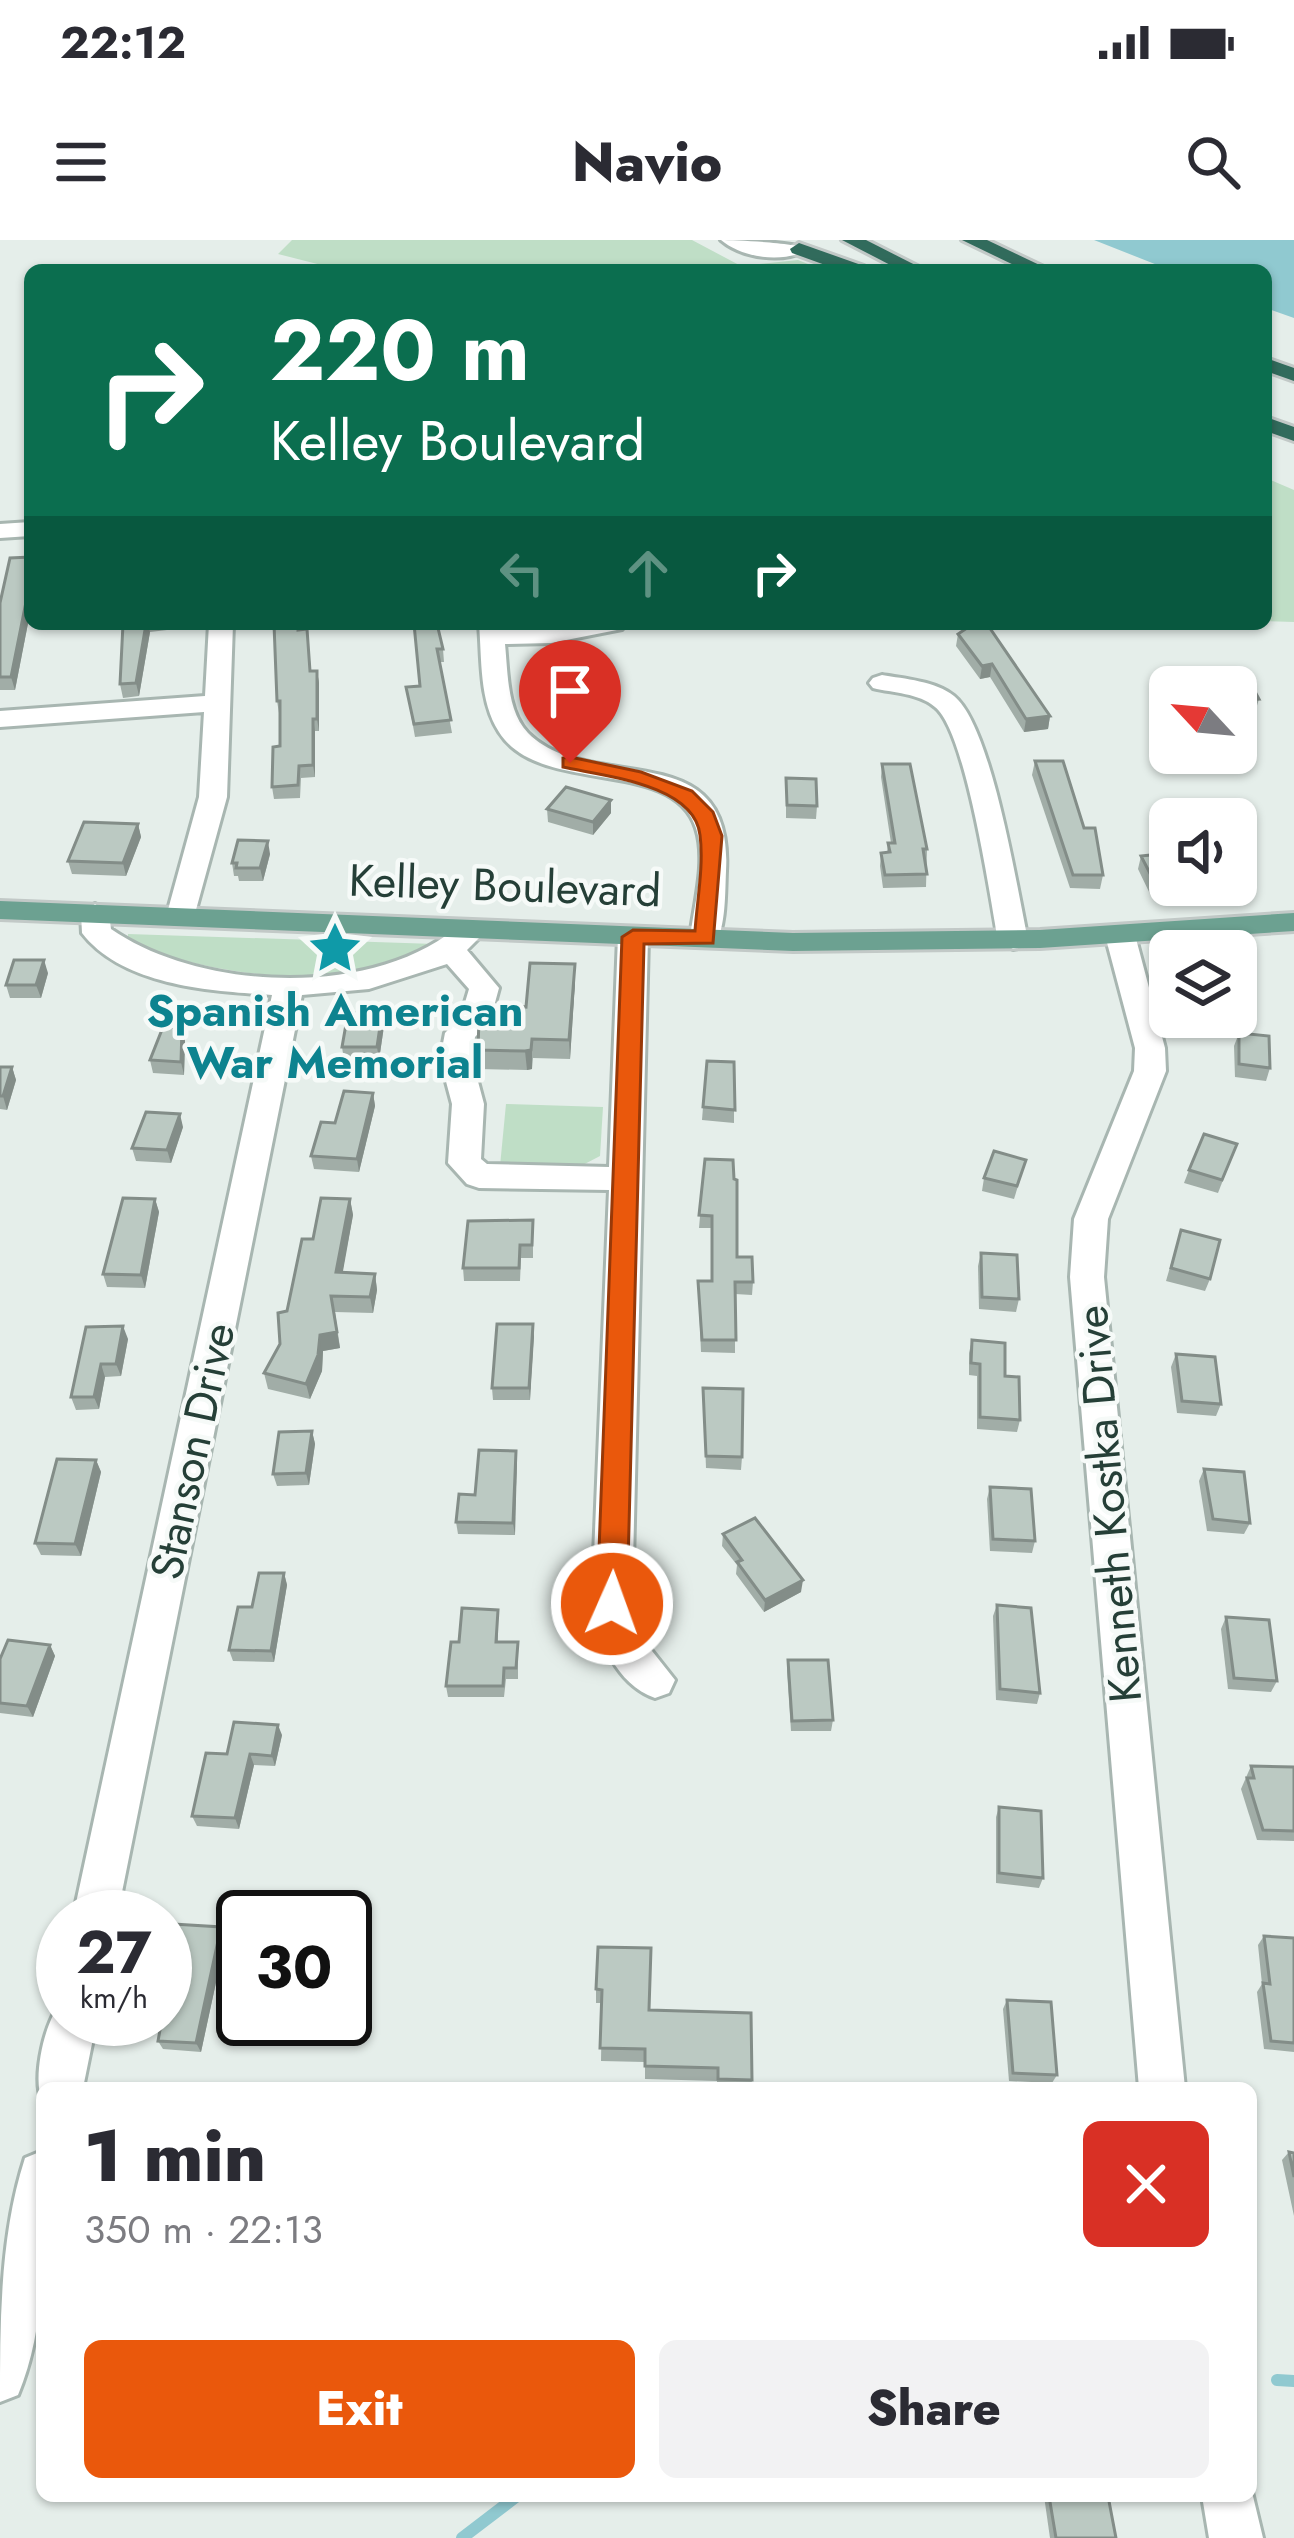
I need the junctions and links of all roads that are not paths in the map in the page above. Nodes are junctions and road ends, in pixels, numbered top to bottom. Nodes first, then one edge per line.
1 (730, 240) edge
2 (851, 240) edge
3 (971, 240) edge
4 (790, 245) edge
5 (841, 264) edge
6 (902, 264) edge
7 (1026, 264) edge
8 (221, 630) edge
9 (582, 630) edge
10 (492, 631) edge
11 (882, 683) dead end
12 (218, 703) junction
13 (0, 719) edge
14 (0, 910) edge
15 (95, 914) junction
16 (180, 917) junction
17 (1294, 922) edge
18 (1120, 935) junction
19 (633, 937) junction
20 (705, 938) junction
21 (462, 940) junction
22 (1013, 940) junction
23 (289, 986) junction
24 (626, 1179) junction
25 (655, 1680) dead end
26 (101, 1890) edge
27 (69, 2046) edge
28 (61, 2082) edge
29 (1161, 2082) edge
30 (36, 2204) edge
31 (0, 2378) edge
32 (1229, 2502) edge
33 (1237, 2538) edge

1 - 4 street
2 - 6 highway
3 - 7 highway
4 - 5 highway
8 - 12 street
9 - 10 street
10 - 20 street
11 - 22 street
12 - 13 street
12 - 16 street
14 - 15 main road, Kelley Boulevard
15 - 16 main road, Kelley Boulevard
15 - 23 street
16 - 21 main road, Kelley Boulevard
17 - 18 main road, Kelley Boulevard
18 - 22 main road, Kelley Boulevard
18 - 29 street, Kenneth Kostka Drive
19 - 20 main road, Kelley Boulevard
19 - 21 main road, Kelley Boulevard
19 - 24 street
20 - 22 main road, Kelley Boulevard
21 - 23 street
21 - 24 street
23 - 26 street, Stanson Drive
24 - 25 street
27 - 28 street
30 - 31 street
32 - 33 street

